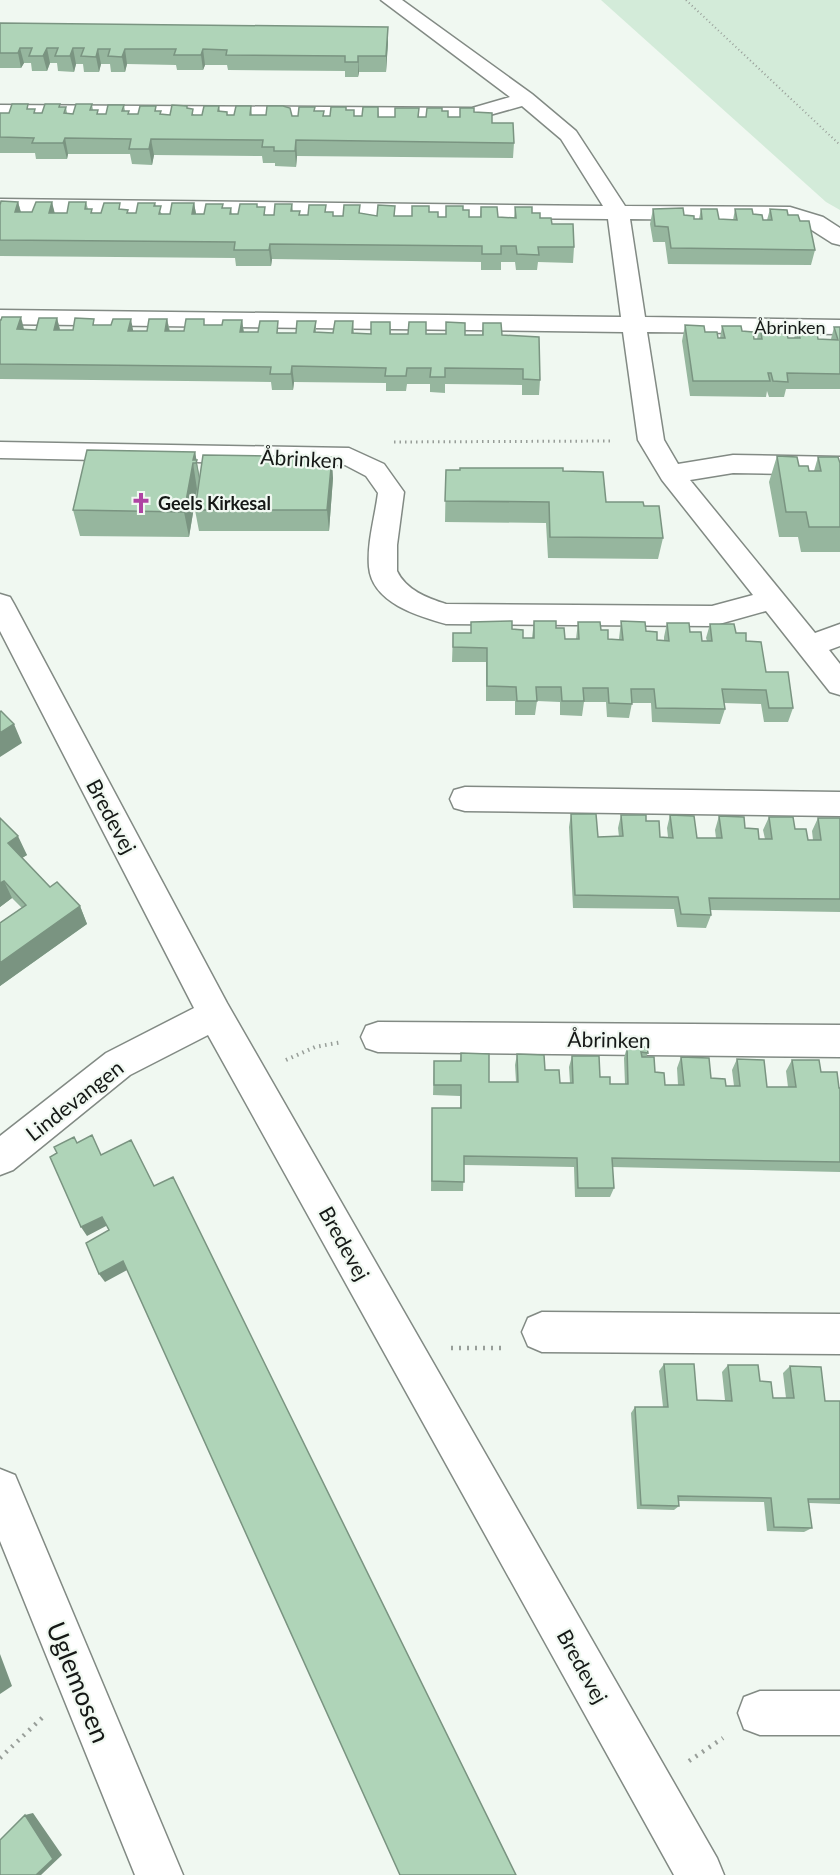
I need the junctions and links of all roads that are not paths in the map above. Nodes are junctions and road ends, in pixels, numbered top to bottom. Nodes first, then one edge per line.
1 (390, 0) edge
2 (415, 18) junction
3 (390, 27) edge
4 (525, 98) junction
5 (0, 111) edge
6 (0, 206) edge
7 (618, 212) junction
8 (840, 238) edge
9 (0, 317) edge
10 (633, 325) junction
11 (840, 327) edge
12 (0, 450) edge
13 (840, 466) edge
14 (670, 474) junction
15 (771, 600) junction
16 (0, 604) edge
17 (840, 634) edge
18 (809, 646) junction
19 (840, 684) edge
20 (465, 799) dead end
21 (840, 804) edge
22 (216, 1014) junction
23 (378, 1037) road end
24 (840, 1041) edge
25 (0, 1158) edge
26 (542, 1332) road end
27 (840, 1334) edge
28 (0, 1490) edge
29 (760, 1713) road end
30 (840, 1713) edge
31 (159, 1875) edge
32 (700, 1875) edge

1 - 2 street
2 - 3 street
2 - 4 street
4 - 5 street
4 - 7 street
6 - 7 street
7 - 8 street
7 - 10 street
9 - 10 street, Åbrinken
10 - 11 street, Åbrinken
10 - 14 street
12 - 15 street, Åbrinken
13 - 14 street
14 - 15 street
15 - 18 street
16 - 22 street, Bredevej
17 - 18 street
18 - 19 street
20 - 21 street
22 - 25 street, Lindevangen
22 - 32 street, Bredevej
23 - 24 street, Åbrinken
26 - 27 street
28 - 31 street, Uglemosen
29 - 30 street

